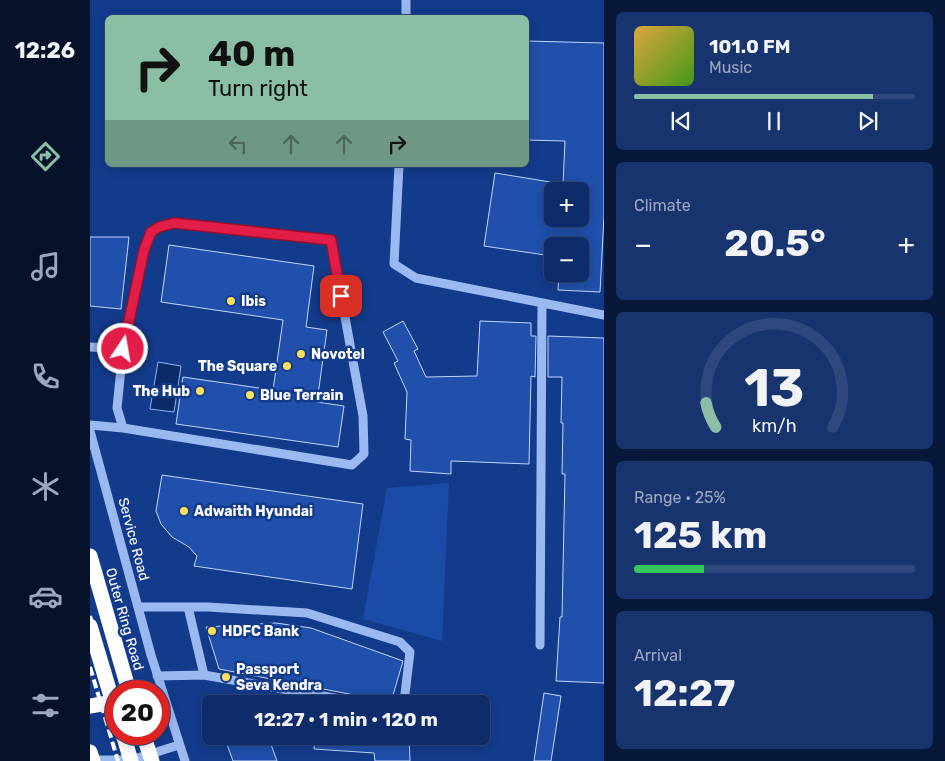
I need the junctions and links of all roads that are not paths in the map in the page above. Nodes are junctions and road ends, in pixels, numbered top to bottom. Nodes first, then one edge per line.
1 (406, 0) edge
2 (406, 15) edge
3 (399, 167) edge
4 (542, 303) junction
5 (604, 315) edge
6 (90, 347) edge
7 (123, 349) junction
8 (90, 425) edge
9 (123, 428) junction
10 (90, 430) edge
11 (90, 556) edge
12 (138, 606) junction
13 (188, 607) junction
14 (90, 626) edge
15 (540, 645) dead end
16 (204, 675) junction
17 (157, 676) junction
18 (106, 680) edge
19 (126, 680) edge
20 (317, 695) edge
21 (405, 695) edge
22 (90, 706) edge
23 (105, 707) edge
24 (126, 745) edge
25 (147, 745) edge
26 (179, 745) junction
27 (90, 752) edge
28 (92, 760) edge
29 (131, 761) edge
30 (152, 761) edge
31 (185, 761) edge

1 - 2 street
3 - 4 street
4 - 5 street
4 - 15 street
6 - 7 street
7 - 9 street
7 - 9 street
8 - 9 street
10 - 12 street, Service Road
11 - 19 highway, Outer Ring Road
12 - 13 street
12 - 17 street, Service Road
13 - 16 street
13 - 21 street
14 - 18 highway
16 - 17 street
16 - 20 street
17 - 26 street, Service Road
22 - 23 highway
24 - 29 highway
25 - 30 highway, bridge
26 - 29 street
26 - 31 street, Service Road
27 - 28 highway, bridge
28 - 29 street

